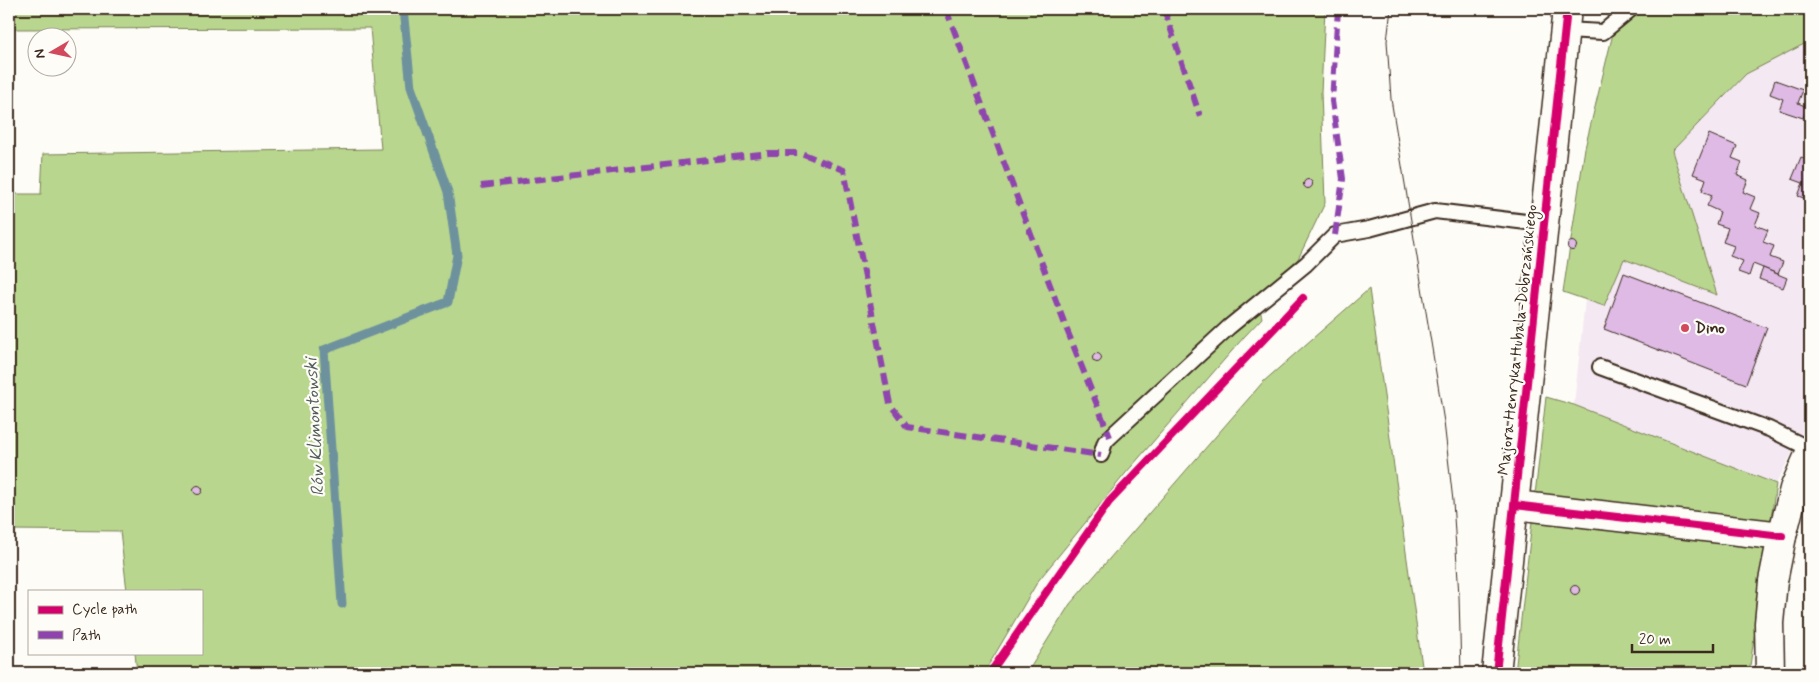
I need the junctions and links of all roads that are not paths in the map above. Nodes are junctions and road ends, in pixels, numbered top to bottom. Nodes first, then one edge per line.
1 (1631, 9) edge
2 (1566, 20) edge
3 (1543, 224) junction
4 (1600, 367) dead end
5 (1810, 451) edge
6 (1101, 455) dead end
7 (1514, 505) junction
8 (1782, 536) junction
9 (1496, 673) edge
10 (1770, 673) edge

1 - 2 lane
2 - 3 street, Majora Henryka Hubala-Dobrzańskiego
3 - 6 lane
3 - 7 street, Majora Henryka Hubala-Dobrzańskiego
4 - 5 lane
5 - 8 street
7 - 8 street
7 - 9 street, Majora Henryka Hubala-Dobrzańskiego
8 - 10 street

